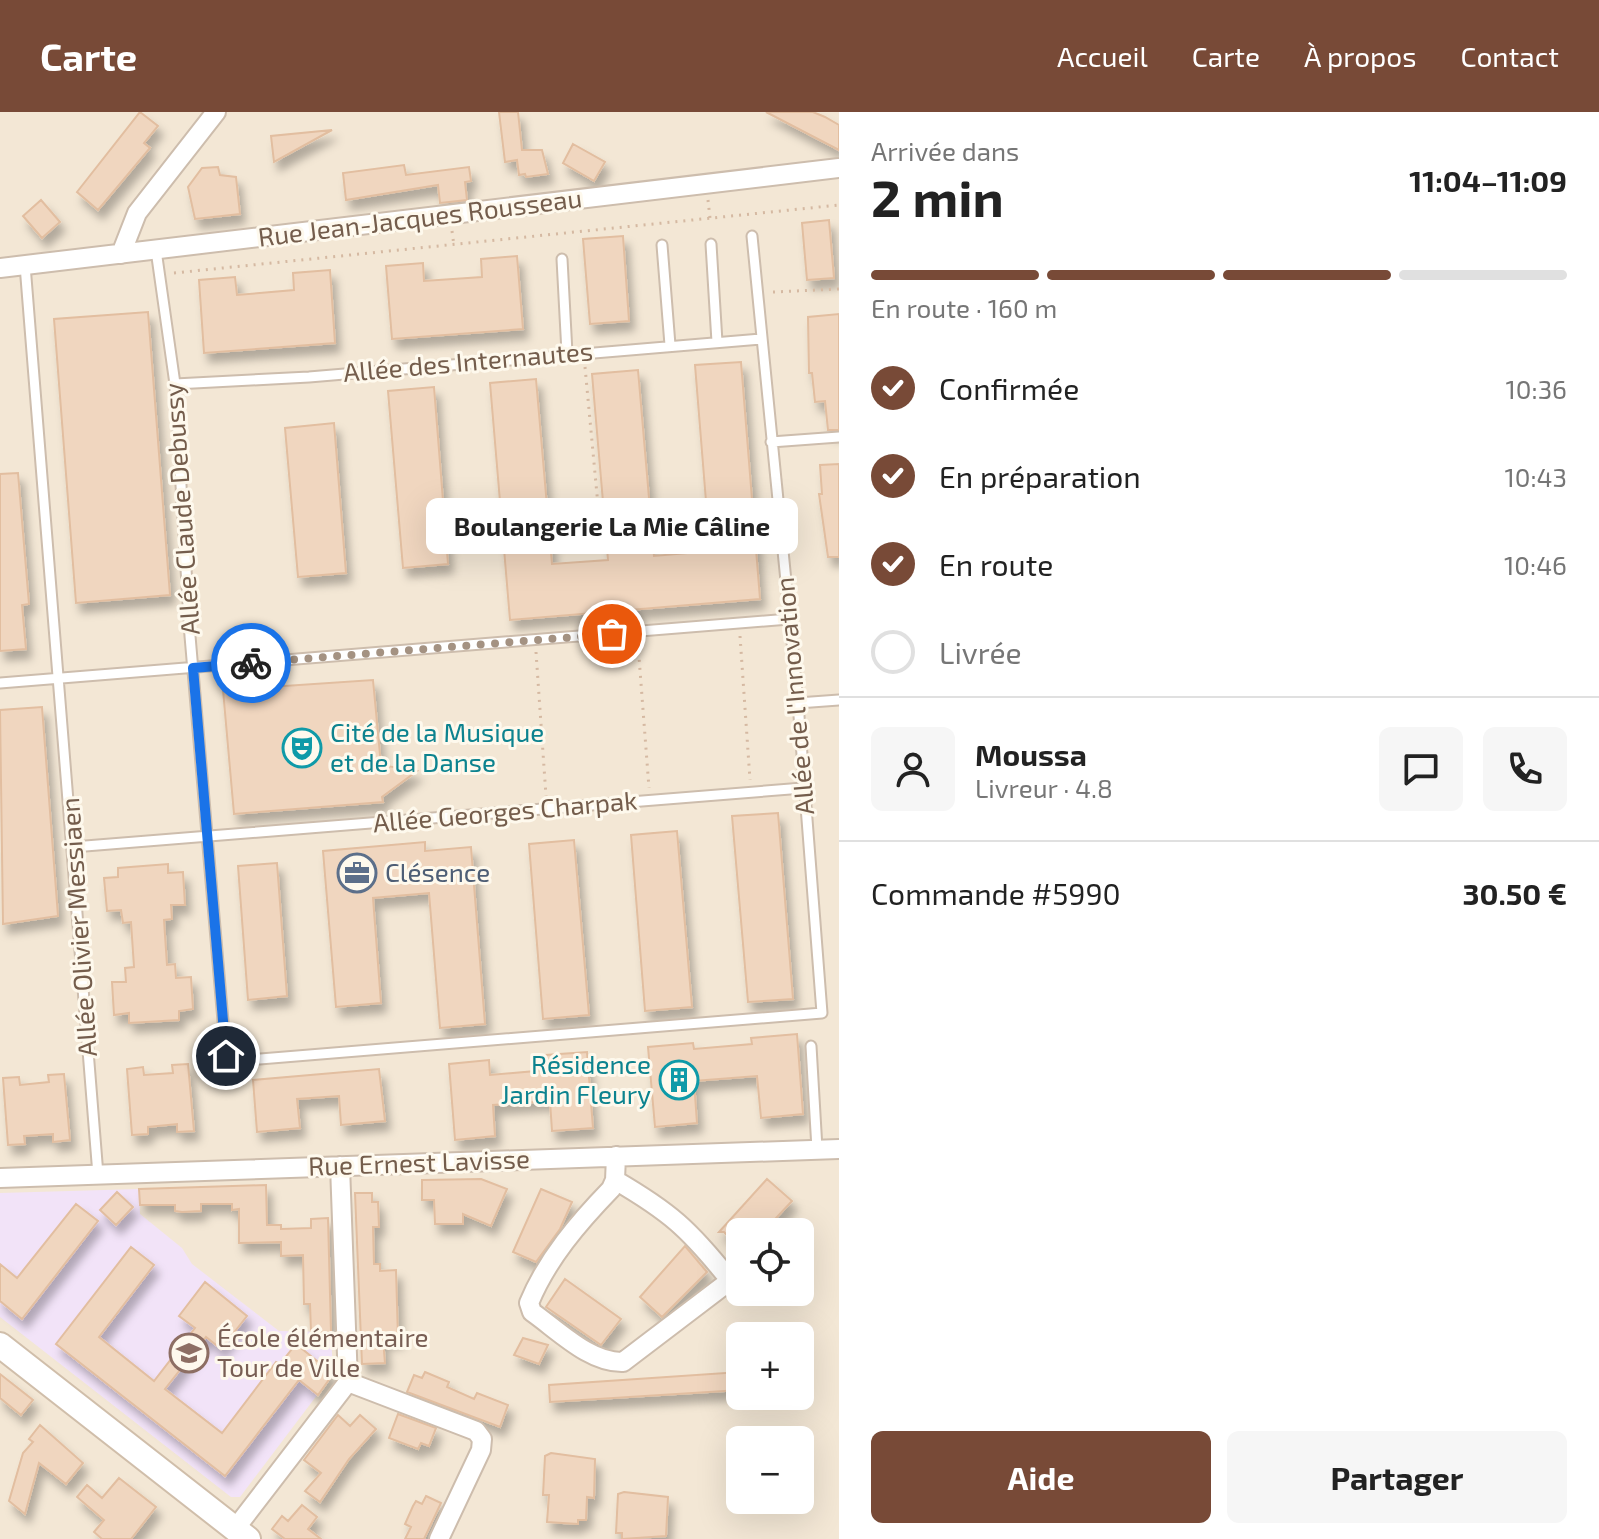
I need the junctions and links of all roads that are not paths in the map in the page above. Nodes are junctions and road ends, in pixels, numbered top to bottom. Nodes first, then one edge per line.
1 (216, 112) edge
2 (839, 168) edge
3 (752, 236) dead end
4 (711, 244) dead end
5 (662, 245) dead end
6 (156, 250) junction
7 (121, 254) junction
8 (562, 259) dead end
9 (25, 265) junction
10 (0, 268) edge
11 (761, 339) junction
12 (717, 342) junction
13 (670, 345) junction
14 (567, 353) junction
15 (175, 384) junction
16 (839, 437) edge
17 (771, 442) junction
18 (789, 619) junction
19 (193, 668) junction
20 (60, 678) junction
21 (0, 683) edge
22 (839, 700) edge
23 (798, 703) junction
24 (803, 788) junction
25 (207, 835) junction
26 (73, 847) junction
27 (811, 1046) dead end
28 (226, 1056) joint
29 (817, 1149) junction
30 (839, 1149) edge
31 (616, 1156) junction
32 (340, 1166) junction
33 (98, 1175) junction
34 (0, 1178) edge
35 (615, 1180) junction
36 (726, 1267) edge
37 (726, 1282) edge
38 (0, 1345) edge
39 (348, 1382) junction
40 (242, 1534) edge
41 (439, 1539) edge

1 - 7 street
2 - 6 street, Rue Jean-Jacques Rousseau
3 - 11 lane, Allée de l'Innovation
4 - 12 lane
5 - 13 lane
6 - 7 street, Rue Jean-Jacques Rousseau
6 - 15 lane, Allée Claude Debussy
7 - 9 street, Rue Jean-Jacques Rousseau
8 - 14 lane
9 - 10 street, Rue Jean-Jacques Rousseau
9 - 20 lane, Allée Olivier Messiaen
11 - 12 lane, Allée des Internautes
11 - 17 lane, Allée de l'Innovation
12 - 13 lane, Allée des Internautes
13 - 14 lane, Allée des Internautes
14 - 15 lane, Allée des Internautes
15 - 19 lane, Allée Claude Debussy
16 - 17 lane
17 - 18 lane, Allée de l'Innovation
18 - 19 lane
18 - 23 lane, Allée de l'Innovation
19 - 20 lane
19 - 25 lane, Allée Claude Debussy
20 - 21 lane
20 - 26 lane, Allée Olivier Messiaen
22 - 23 lane
23 - 24 lane, Allée de l'Innovation
24 - 25 lane, Allée Georges Charpak
24 - 28 lane, Allée de l'Innovation
25 - 26 lane, Allée Georges Charpak
25 - 28 lane, Allée Claude Debussy
26 - 33 lane, Allée Olivier Messiaen
27 - 29 lane
29 - 30 street, Rue Ernest Lavisse
29 - 31 street, Rue Ernest Lavisse
31 - 32 street, Rue Ernest Lavisse
31 - 35 street
32 - 33 street, Rue Ernest Lavisse
32 - 39 street
33 - 34 street, Rue Ernest Lavisse
35 - 36 street
35 - 37 street
38 - 40 main road
39 - 40 street
39 - 41 street

